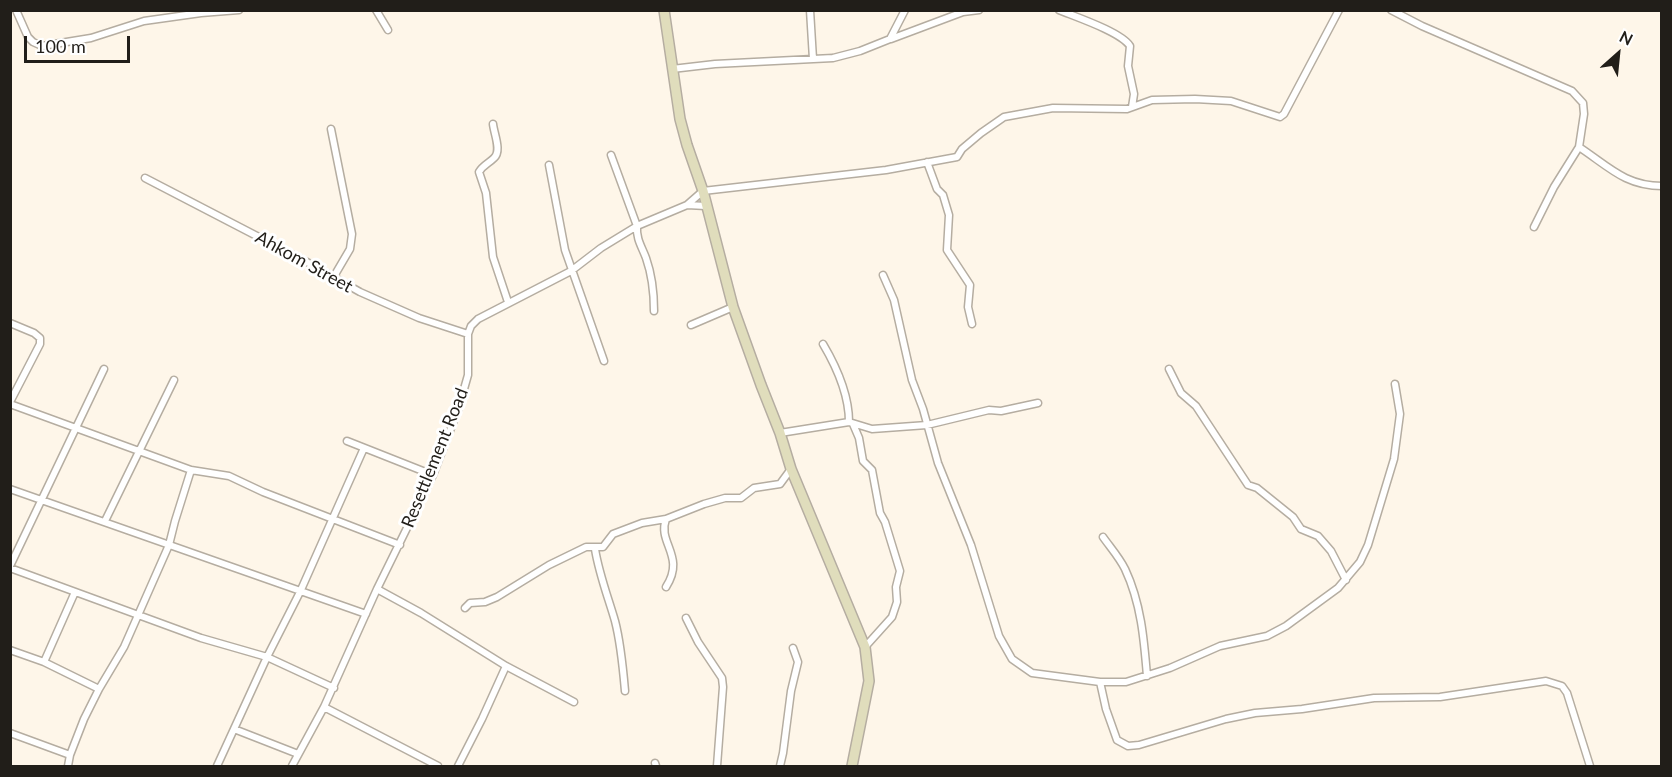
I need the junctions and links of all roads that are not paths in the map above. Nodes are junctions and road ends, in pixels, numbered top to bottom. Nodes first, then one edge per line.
1 (16, 10) edge
2 (239, 10) edge
3 (376, 10) edge
4 (664, 10) edge
5 (810, 10) edge
6 (905, 10) edge
7 (979, 10) edge
8 (1059, 10) edge
9 (1339, 10) edge
10 (1391, 10) edge
11 (388, 30) dead end
12 (890, 39) junction
13 (813, 59) junction
14 (672, 69) junction
15 (1132, 107) junction
16 (493, 124) dead end
17 (331, 129) dead end
18 (1579, 147) junction
19 (611, 156) dead end
20 (927, 162) junction
21 (549, 165) dead end
22 (145, 178) dead end
23 (1662, 186) edge
24 (703, 191) junction
25 (687, 205) junction
26 (706, 206) junction
27 (637, 226) junction
28 (1534, 227) dead end
29 (571, 271) junction
30 (883, 275) dead end
31 (333, 278) junction
32 (508, 303) junction
33 (733, 307) junction
34 (654, 311) dead end
35 (10, 323) edge
36 (972, 324) dead end
37 (690, 325) dead end
38 (468, 334) junction
39 (823, 344) dead end
40 (604, 362) dead end
41 (104, 369) dead end
42 (1169, 369) dead end
43 (174, 380) dead end
44 (1395, 384) dead end
45 (1038, 403) dead end
46 (10, 404) edge
47 (851, 423) junction
48 (927, 425) junction
49 (75, 428) junction
50 (780, 433) junction
51 (347, 441) dead end
52 (364, 448) junction
53 (140, 452) junction
54 (791, 469) junction
55 (191, 470) junction
56 (433, 475) junction
57 (10, 489) edge
58 (42, 501) junction
59 (331, 518) junction
60 (666, 519) junction
61 (105, 521) junction
62 (1103, 537) dead end
63 (169, 545) junction
64 (400, 545) junction
65 (595, 549) junction
66 (10, 567) edge
67 (1346, 580) junction
68 (666, 587) dead end
69 (377, 589) junction
70 (75, 592) junction
71 (300, 592) junction
72 (465, 608) dead end
73 (137, 614) junction
74 (366, 614) junction
75 (686, 618) dead end
76 (865, 647) junction
77 (793, 648) dead end
78 (10, 650) edge
79 (267, 657) junction
80 (44, 662) junction
81 (506, 666) junction
82 (1147, 676) junction
83 (1100, 682) junction
84 (334, 688) junction
85 (99, 689) junction
86 (626, 691) dead end
87 (574, 702) dead end
88 (324, 707) junction
89 (234, 729) junction
90 (10, 733) edge
91 (298, 754) junction
92 (70, 755) junction
93 (68, 766) edge
94 (217, 766) edge
95 (292, 766) edge
96 (438, 766) edge
97 (458, 766) edge
98 (717, 766) edge
99 (780, 766) edge
100 (852, 766) edge
101 (1590, 766) edge

1 - 2 street
3 - 11 street
4 - 14 main road
5 - 13 street
6 - 12 street
7 - 12 street
8 - 15 street
9 - 15 street
10 - 18 street
12 - 13 street
13 - 14 street
14 - 24 main road
15 - 20 street
16 - 32 street
17 - 31 street
18 - 23 street
18 - 28 street
19 - 27 street
20 - 24 street
20 - 36 street
21 - 29 street
22 - 31 street, Ahkom Street
24 - 25 street
24 - 26 main road
25 - 26 street
25 - 27 street
26 - 33 main road
27 - 29 street
27 - 34 street
29 - 32 street
29 - 40 street
30 - 48 street
31 - 38 street, Ahkom Street
32 - 38 street
33 - 37 street
33 - 50 main road
35 - 46 street
38 - 56 street, Resettlement Road
39 - 47 street
41 - 49 street
42 - 67 street
43 - 53 street
44 - 67 street
45 - 48 street
46 - 49 street
47 - 48 street
47 - 50 street
47 - 76 street
48 - 83 street
49 - 53 street
49 - 58 street
50 - 54 main road
51 - 52 street
52 - 56 street
52 - 59 street
53 - 55 street
53 - 61 street
54 - 60 street
54 - 76 main road
55 - 59 street
55 - 63 street
56 - 64 street, Resettlement Road
57 - 58 street
58 - 61 street
58 - 66 street
59 - 64 street
59 - 71 street
60 - 65 street
60 - 68 street
61 - 63 street
62 - 82 street
63 - 71 street
63 - 73 street
64 - 69 street, Resettlement Road
65 - 72 street
65 - 86 street
66 - 70 street
67 - 82 street
69 - 74 street, Resettlement Road
69 - 81 street
70 - 73 street
70 - 80 street
71 - 74 street
71 - 79 street
73 - 79 street
73 - 85 street
74 - 84 street, Resettlement Road
75 - 98 street
76 - 100 main road
77 - 99 street
78 - 80 street
79 - 84 street
79 - 89 street
80 - 85 street
81 - 87 street
81 - 97 street
82 - 83 street
83 - 101 street
84 - 88 street, Resettlement Road
85 - 92 street
88 - 91 street, Resettlement Road
88 - 96 street
89 - 91 street
89 - 94 street
90 - 92 street
91 - 95 street, Resettlement Road
92 - 93 street

